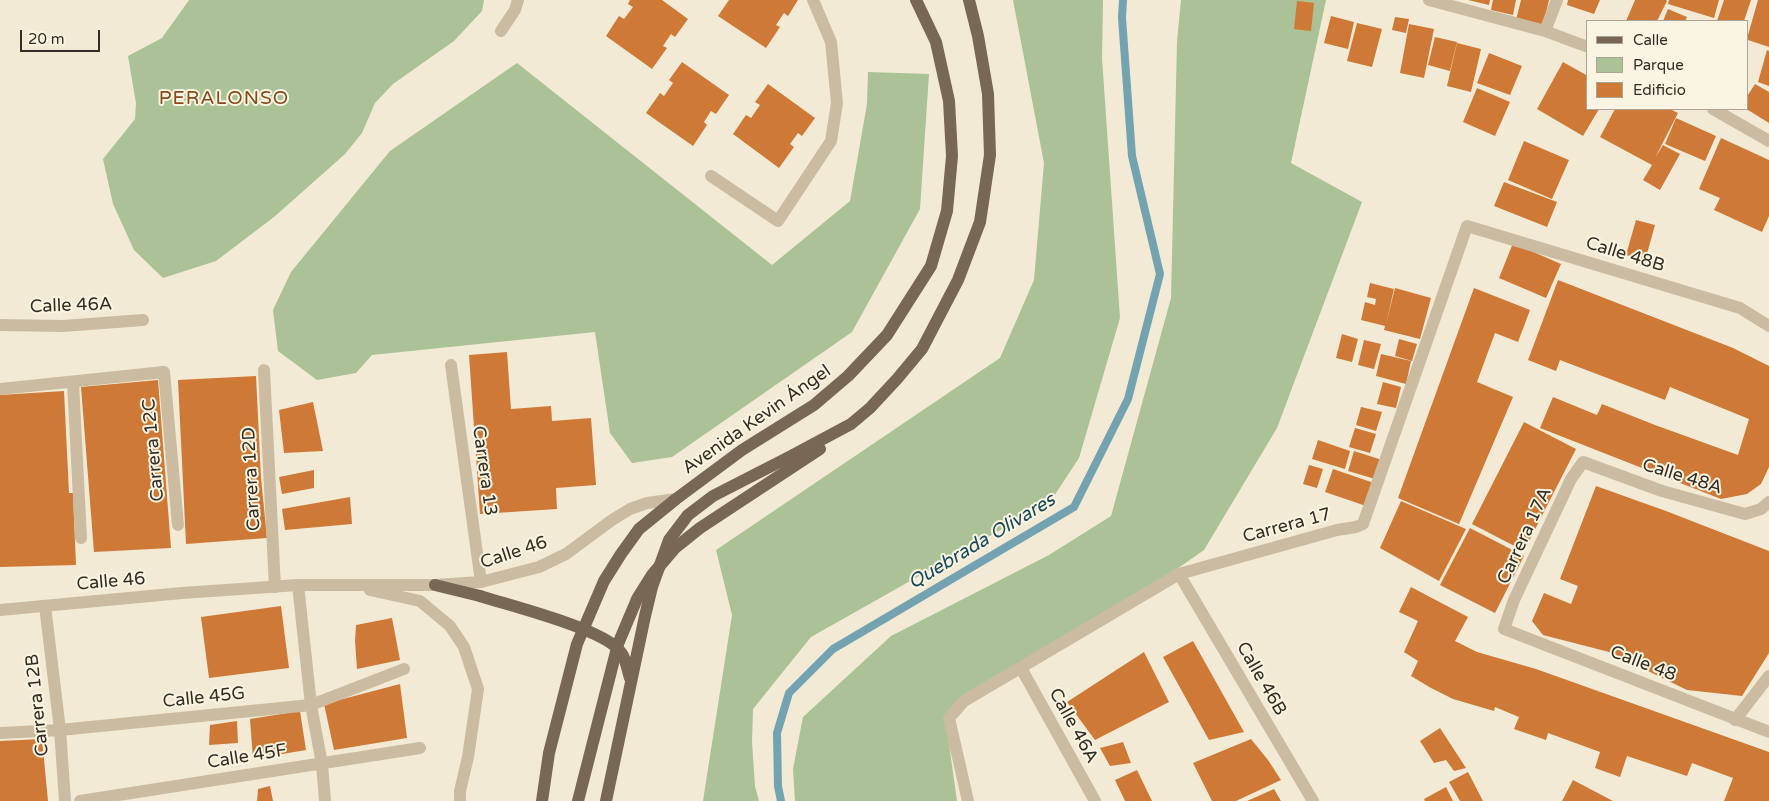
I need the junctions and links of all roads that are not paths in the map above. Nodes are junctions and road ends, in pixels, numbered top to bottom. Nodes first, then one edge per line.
1 (518, 0) edge
2 (813, 0) edge
3 (916, 0) edge
4 (969, 0) edge
5 (1429, 0) edge
6 (1557, 0) edge
7 (501, 31) dead end
8 (1545, 31) junction
9 (1586, 46) edge
10 (1715, 110) edge
11 (1769, 141) edge
12 (712, 176) dead end
13 (1467, 226) joint
14 (143, 320) dead end
15 (0, 325) edge
16 (1769, 326) edge
17 (451, 365) dead end
18 (264, 370) dead end
19 (73, 382) junction
20 (0, 389) edge
21 (851, 424) junction
22 (1583, 462) joint
23 (676, 498) junction
24 (1769, 502) edge
25 (178, 525) dead end
26 (81, 538) dead end
27 (1179, 574) junction
28 (481, 582) junction
29 (298, 585) junction
30 (346, 585) junction
31 (435, 585) junction
32 (275, 587) junction
33 (44, 606) junction
34 (0, 610) edge
35 (1504, 629) joint
36 (1021, 668) junction
37 (404, 669) dead end
38 (1769, 676) edge
39 (631, 683) junction
40 (310, 706) junction
41 (1735, 720) junction
42 (60, 730) junction
43 (1769, 732) edge
44 (0, 733) edge
45 (420, 748) dead end
46 (549, 753) junction
47 (322, 764) junction
48 (65, 801) edge
49 (80, 801) edge
50 (325, 801) edge
51 (460, 801) edge
52 (537, 801) edge
53 (542, 801) edge
54 (578, 801) edge
55 (606, 801) edge
56 (968, 801) edge
57 (1095, 801) edge
58 (1313, 801) edge

1 - 7 street
2 - 12 street
3 - 23 main road, Avenida Kevin Ángel
4 - 21 main road
5 - 8 street
6 - 8 street
8 - 9 street
10 - 11 street
13 - 16 street, Calle 48B
13 - 27 street, Carrera 17
14 - 15 street, Calle 46A
17 - 28 street, Carrera 13
18 - 32 street, Carrera 12D
19 - 20 street
19 - 25 street, Carrera 12C
19 - 26 street
21 - 39 main road, bridge
21 - 54 main road
22 - 24 street, Calle 48A
22 - 35 street, Carrera 17A
23 - 28 street, Calle 46
23 - 46 main road, Avenida Kevin Ángel
27 - 36 street, Carrera 17
27 - 58 street, Calle 46B
28 - 31 street, Calle 46
29 - 30 street, Calle 46
29 - 32 street, Calle 46
29 - 40 street
30 - 31 street, Calle 46
30 - 51 street, Calle 46
31 - 39 main road, bridge
32 - 33 street, Calle 46
33 - 34 street, Calle 46
33 - 42 street, Carrera 12B
35 - 41 street, Calle 48
36 - 56 street, Carrera 17
36 - 57 street, Calle 46A
37 - 40 street, Calle 45G
38 - 41 street
39 - 55 main road, bridge
40 - 42 street, Calle 45G
40 - 47 street
41 - 43 street, Calle 48
42 - 44 street, Calle 45G
42 - 48 street, Carrera 12B
45 - 47 street, Calle 45F
46 - 52 main road
46 - 53 main road, Avenida Kevin Ángel
47 - 49 street, Calle 45F
47 - 50 street

